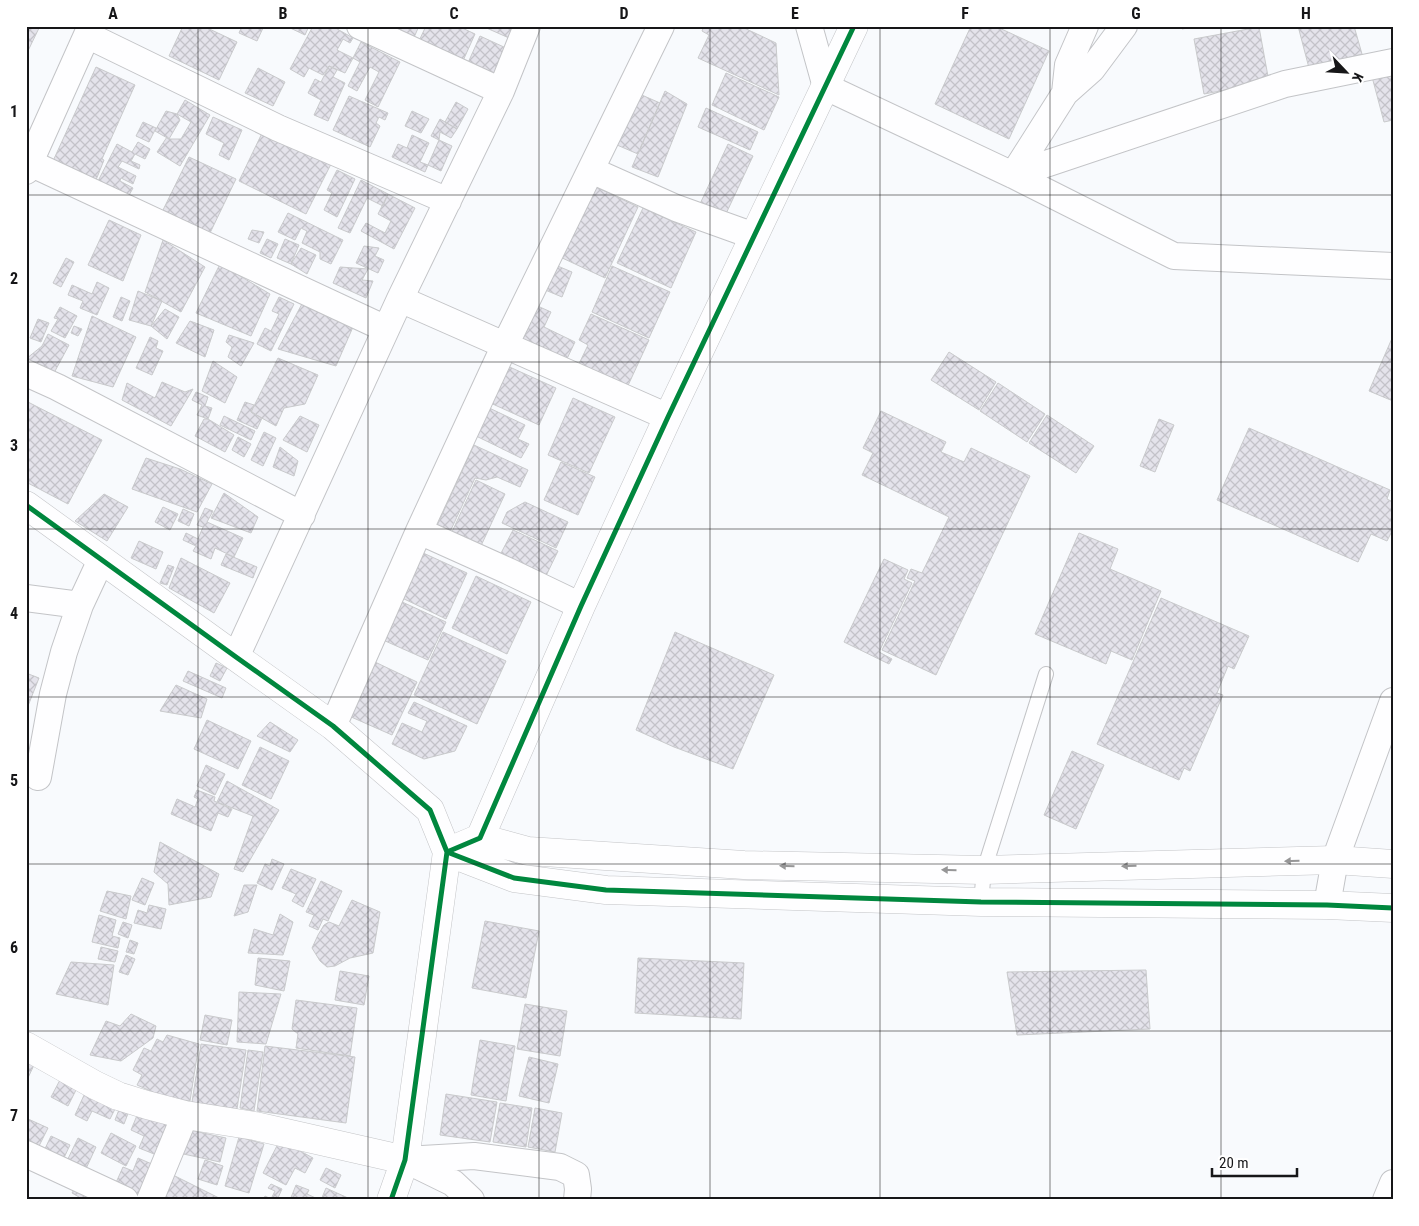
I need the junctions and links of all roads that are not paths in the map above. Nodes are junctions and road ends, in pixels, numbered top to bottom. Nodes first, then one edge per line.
1 (360, 26) edge
2 (527, 26) edge
3 (661, 26) edge
4 (809, 26) edge
5 (854, 26) edge
6 (1085, 26) edge
7 (1124, 26) edge
8 (89, 30) edge
9 (1393, 62) edge
10 (826, 87) junction
11 (501, 91) junction
12 (1065, 93) junction
13 (29, 159) edge
14 (591, 170) junction
15 (1013, 175) junction
16 (448, 201) junction
17 (754, 236) junction
18 (1393, 266) edge
19 (400, 299) junction
20 (386, 329) junction
21 (505, 345) junction
22 (26, 373) edge
23 (668, 417) junction
24 (26, 505) edge
25 (302, 515) junction
26 (419, 531) junction
27 (101, 560) junction
28 (26, 598) edge
29 (80, 605) junction
30 (581, 606) junction
31 (236, 657) junction
32 (1046, 674) dead end
33 (1393, 702) edge
34 (333, 726) junction
35 (38, 777) dead end
36 (480, 838) junction
37 (447, 852) junction
38 (1335, 860) junction
39 (1393, 864) edge
40 (984, 870) junction
41 (981, 902) junction
42 (1327, 905) junction
43 (1393, 908) edge
44 (26, 1046) edge
45 (185, 1115) junction
46 (26, 1154) edge
47 (405, 1160) junction
48 (1393, 1183) edge
49 (125, 1200) edge
50 (150, 1200) edge
51 (391, 1200) edge
52 (471, 1200) edge
53 (577, 1200) edge
54 (1386, 1200) edge

1 - 11 street
2 - 11 street
3 - 14 street
4 - 10 street
5 - 10 street
6 - 12 street
7 - 12 street
8 - 13 street
8 - 16 street
9 - 15 street
10 - 15 street
10 - 17 street
11 - 16 street
12 - 15 street
13 - 20 street
14 - 17 street
14 - 21 street
15 - 18 street
16 - 19 street
17 - 23 street
19 - 20 street
19 - 21 street
20 - 25 street
21 - 23 street
21 - 26 street
22 - 25 street
23 - 30 street
24 - 27 street
25 - 31 street
26 - 30 street
26 - 34 street
27 - 29 street
27 - 31 street
28 - 29 street
29 - 35 street
30 - 36 street
31 - 34 street
32 - 40 lane
33 - 38 street
34 - 37 street
36 - 37 street
40 -> 36 street
37 - 41 street
37 - 47 street
38 - 39 street
38 -> 40 street
38 - 42 street
40 - 41 lane
41 - 42 street
42 - 43 street
44 - 45 street
45 - 47 street
45 - 50 street
46 - 49 street
47 - 51 street
47 - 52 street
47 - 53 street
48 - 54 street

